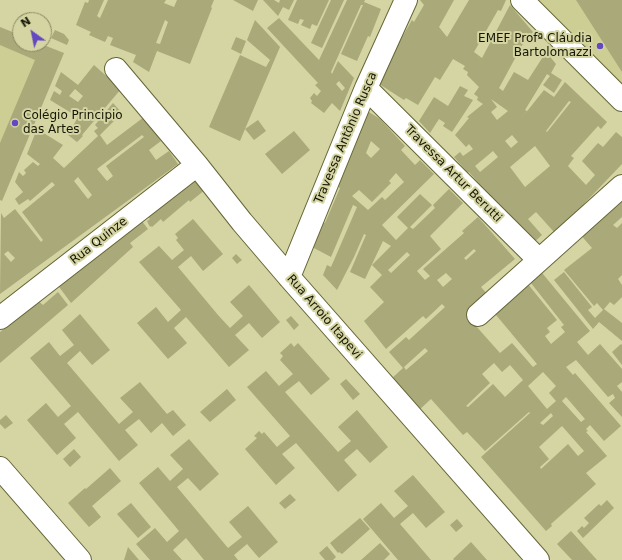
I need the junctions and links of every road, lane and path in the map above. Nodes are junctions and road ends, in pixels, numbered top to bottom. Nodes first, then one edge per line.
1 (522, 0) edge
2 (398, 4) edge
3 (116, 70) dead end
4 (366, 88) junction
5 (622, 100) edge
6 (197, 165) junction
7 (622, 186) edge
8 (539, 260) junction
9 (289, 278) junction
10 (478, 315) dead end
11 (0, 318) edge
12 (0, 468) edge
13 (80, 560) edge
14 (538, 560) edge

1 - 5 street
2 - 4 street, Travessa Antônio Rusca
3 - 6 street, Rua Arroio Itapevi
4 - 8 street, Travessa Artur Berutti
4 - 9 street, Travessa Antônio Rusca
6 - 9 street, Rua Arroio Itapevi
6 - 11 street, Rua Quinze
7 - 8 street
8 - 10 street
9 - 14 street, Rua Arroio Itapevi
12 - 13 street

